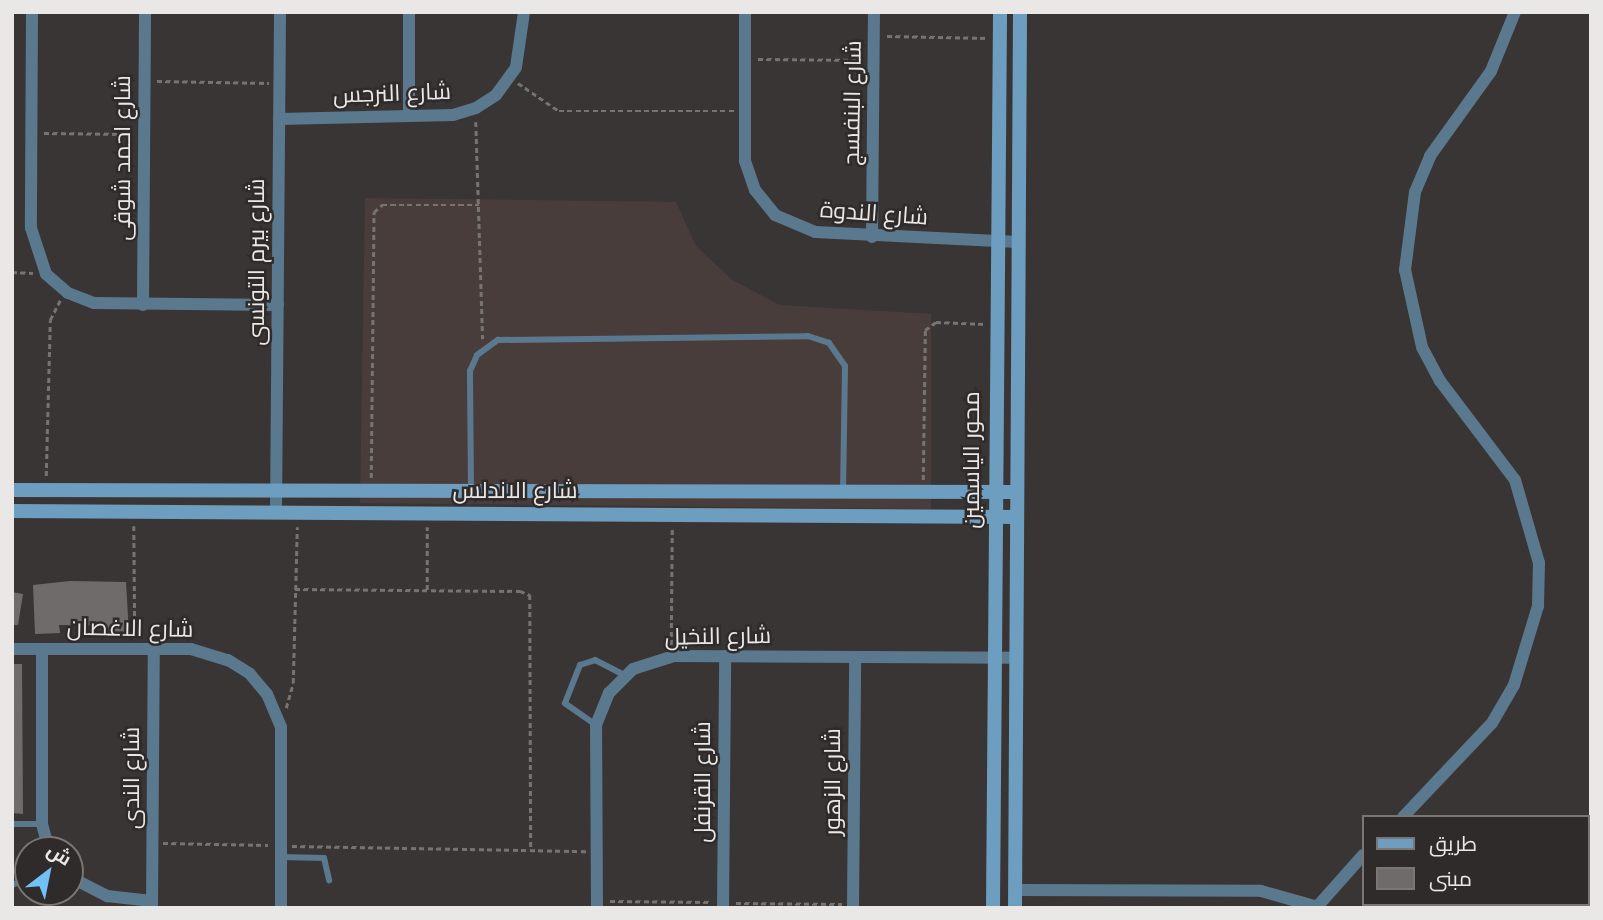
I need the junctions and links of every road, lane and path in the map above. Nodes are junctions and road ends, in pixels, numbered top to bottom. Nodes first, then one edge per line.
1 (32, 12) edge
2 (145, 12) edge
3 (280, 12) edge
4 (409, 12) edge
5 (524, 12) edge
6 (745, 12) edge
7 (874, 12) edge
8 (1000, 12) edge
9 (1020, 12) edge
10 (1515, 12) edge
11 (874, 36) junction
12 (999, 39) junction
13 (744, 58) junction
14 (874, 60) junction
15 (511, 77) junction
16 (145, 81) junction
17 (280, 83) junction
18 (476, 108) junction
19 (744, 111) junction
20 (408, 116) junction
21 (279, 119) junction
22 (31, 133) junction
23 (145, 134) junction
24 (479, 205) junction
25 (872, 237) junction
26 (996, 241) junction
27 (1018, 242) junction
28 (12, 272) edge
29 (46, 274) junction
30 (68, 293) junction
31 (144, 305) junction
32 (278, 305) junction
33 (996, 324) junction
34 (483, 349) junction
35 (12, 490) edge
36 (45, 490) junction
37 (276, 491) junction
38 (371, 492) junction
39 (471, 492) junction
40 (844, 492) junction
41 (923, 492) junction
42 (994, 492) junction
43 (1017, 492) junction
44 (12, 511) edge
45 (134, 512) junction
46 (276, 512) junction
47 (297, 513) junction
48 (427, 513) junction
49 (673, 515) junction
50 (995, 517) junction
51 (1017, 517) junction
52 (295, 589) junction
53 (427, 590) junction
54 (12, 649) edge
55 (43, 649) junction
56 (135, 649) junction
57 (154, 649) junction
58 (671, 656) junction
59 (724, 656) junction
60 (855, 657) junction
61 (994, 658) junction
62 (1016, 658) junction
63 (624, 676) junction
64 (279, 718) junction
65 (596, 725) junction
66 (1405, 815) edge
67 (12, 824) edge
68 (42, 824) junction
69 (45, 836) edge
70 (152, 843) junction
71 (531, 850) junction
72 (281, 851) junction
73 (596, 851) junction
74 (1362, 856) edge
75 (329, 880) dead end
76 (84, 884) edge
77 (1015, 890) junction
78 (152, 904) edge
79 (1318, 907) edge
80 (281, 908) edge
81 (597, 908) edge
82 (723, 908) edge
83 (853, 908) edge
84 (993, 908) edge
85 (1015, 908) edge

1 - 22 street
2 - 16 street, شارع احمد شوقى
3 - 17 street, شارع بيرم التونسى
4 - 20 street
5 - 15 street
6 - 13 street, شارع الندوة
7 - 11 street, شارع البنفسج
8 - 12 street, محور الياسمين
9 - 27 street, محور الياسمين
10 - 66 street
11 - 12 path
11 - 14 street, شارع البنفسج
12 - 26 street, محور الياسمين
13 - 14 path
13 - 19 street, شارع الندوة
14 - 25 street, شارع البنفسج
15 - 18 street, شارع النرجس
15 - 19 path
16 - 17 path
16 - 23 street, شارع احمد شوقى
17 - 21 street, شارع بيرم التونسى
18 - 20 street, شارع النرجس
18 - 24 path
19 - 25 street, شارع الندوة
20 - 21 street, شارع النرجس
21 - 32 street, شارع بيرم التونسى
22 - 23 path
22 - 29 street
23 - 31 street, شارع احمد شوقى
24 - 34 path
24 - 38 path
25 - 26 street, شارع الندوة
26 - 27 street, شارع الندوة
26 - 33 street, محور الياسمين
27 - 43 street, محور الياسمين
28 - 29 path
29 - 30 street
30 - 31 street
30 - 36 path
31 - 32 street
32 - 37 street, شارع بيرم التونسى
33 - 41 path
33 - 42 street, محور الياسمين
34 - 39 lane
34 - 40 lane
35 - 36 street, شارع الاندلس
36 - 37 street, شارع الاندلس
37 - 38 street, شارع الاندلس
37 - 46 street, شارع بيرم التونسى
38 - 39 street, شارع الاندلس
39 - 40 street, شارع الاندلس
40 - 41 street, شارع الاندلس
41 - 42 street, شارع الاندلس
42 - 43 street, شارع الاندلس
42 - 50 street, محور الياسمين
43 - 51 street, محور الياسمين
44 - 45 street, شارع الاندلس
45 - 46 street, شارع الاندلس
45 - 56 path
46 - 47 street, شارع الاندلس
47 - 48 street, شارع الاندلس
47 - 52 path
48 - 49 street, شارع الاندلس
48 - 53 path
49 - 50 street, شارع الاندلس
49 - 58 path
50 - 51 street, شارع الاندلس
50 - 61 street, محور الياسمين
51 - 62 street, محور الياسمين
52 - 53 path
52 - 64 path
53 - 71 path
54 - 55 street, شارع الاغصان
55 - 56 street, شارع الاغصان
55 - 68 street
56 - 57 street, شارع الاغصان
57 - 64 street, شارع الاغصان
57 - 70 street, شارع الندى
58 - 59 street, شارع النخيل
58 - 63 street, شارع النخيل
59 - 60 street, شارع النخيل
59 - 82 street, شارع القرنفل
60 - 61 street, شارع النخيل
60 - 83 street, شارع الزهور
61 - 62 street, شارع النخيل
61 - 84 street, محور الياسمين
62 - 77 street, محور الياسمين
63 - 65 street, شارع النخيل
63 - 65 lane
64 - 72 street, شارع الاغصان
65 - 73 street, شارع النخيل
67 - 68 lane
68 - 69 street
70 - 72 path
70 - 78 street, شارع الندى
71 - 72 path
71 - 73 path
72 - 75 lane
72 - 80 street, شارع الاغصان
73 - 81 street, شارع النخيل
74 - 79 street
76 - 78 street
77 - 79 street
77 - 85 street, محور الياسمين

